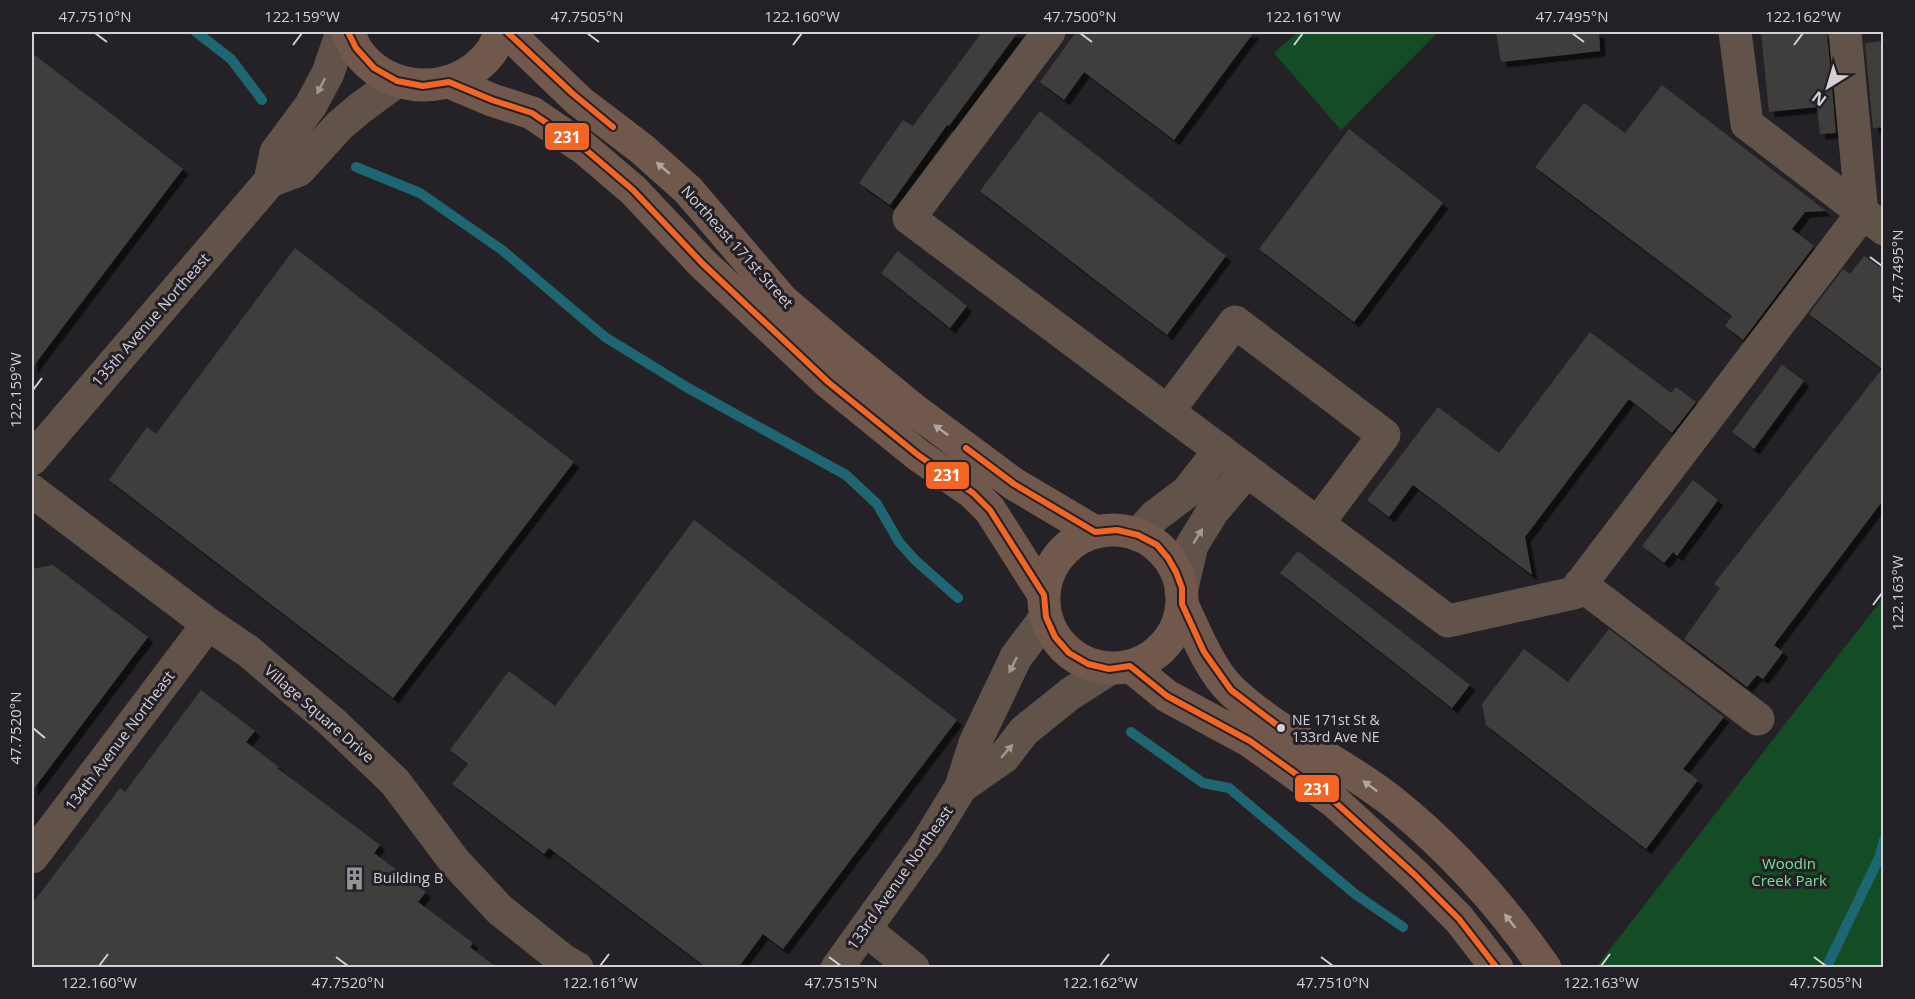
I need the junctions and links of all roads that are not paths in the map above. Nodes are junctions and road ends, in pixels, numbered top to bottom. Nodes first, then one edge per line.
1 (342, 32) edge
2 (348, 32) edge
3 (501, 32) edge
4 (507, 32) edge
5 (1049, 32) edge
6 (1735, 32) edge
7 (1845, 32) edge
8 (397, 81) junction
9 (449, 82) junction
10 (270, 181) junction
11 (1873, 221) edge
12 (1168, 411) junction
13 (1220, 450) junction
14 (32, 459) edge
15 (1247, 471) junction
16 (32, 491) edge
17 (1318, 523) junction
18 (1095, 532) junction
19 (1138, 535) junction
20 (1580, 584) junction
21 (1182, 598) junction
22 (1045, 606) junction
23 (208, 624) junction
24 (1120, 667) junction
25 (1758, 719) dead end
26 (962, 787) junction
27 (32, 857) edge
28 (866, 930) junction
29 (577, 968) edge
30 (837, 968) edge
31 (913, 968) edge
32 (1497, 968) edge
33 (1545, 968) edge

1 -> 10 street, 135th Avenue Northeast
2 - 8 main road
3 - 9 main road
18 -> 4 main road, Northeast 171st Street
5 - 12 street
6 - 11 street
7 - 11 street
8 - 9 main road
8 - 10 street, 135th Avenue Northeast
9 - 22 main road, Northeast 171st Street
10 - 14 street, 135th Avenue Northeast
11 - 20 street
12 - 13 street
12 - 17 street
13 - 15 street
13 - 19 street
15 - 17 street
21 -> 15 street
16 - 23 street, Village Square Drive
17 - 20 street
18 - 19 main road
18 - 22 main road
19 - 21 main road
20 - 25 street
21 - 24 main road
33 -> 21 main road
22 - 24 main road
22 -> 26 street, 133rd Avenue Northeast
23 - 27 street, 134th Avenue Northeast
23 - 29 street, Village Square Drive
26 -> 24 street, 133rd Avenue Northeast
24 - 32 main road
26 - 28 street, 133rd Avenue Northeast
28 - 30 street, 133rd Avenue Northeast
28 - 31 street

